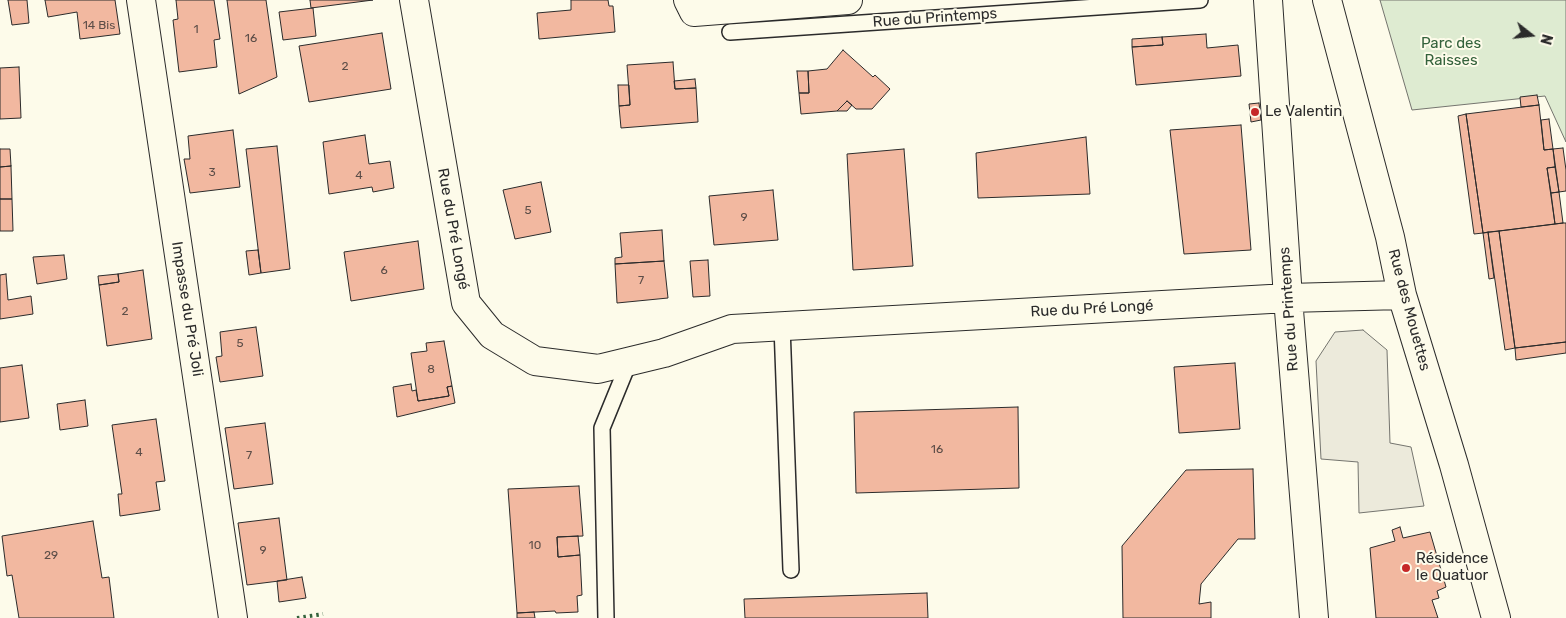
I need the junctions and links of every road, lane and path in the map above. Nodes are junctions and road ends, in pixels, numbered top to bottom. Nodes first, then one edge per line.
1 (141, 0) edge
2 (414, 0) edge
3 (688, 0) edge
4 (848, 0) edge
5 (1200, 0) edge
6 (1268, 0) edge
7 (1327, 0) edge
8 (730, 32) dead end
9 (1402, 295) junction
10 (1288, 298) junction
11 (782, 326) junction
12 (629, 362) junction
13 (791, 570) dead end
14 (233, 618) edge
15 (606, 618) edge
16 (1314, 618) edge
17 (1496, 618) edge

1 - 14 street, Impasse du Pré Joli
2 - 12 street, Rue du Pré Longé
3 - 4 street
5 - 8 lane, Rue du Printemps
6 - 10 street, Rue du Printemps
7 - 9 street, Rue des Mouettes
9 - 10 street, Rue du Pré Longé
9 - 17 street, Rue des Mouettes
10 - 11 street, Rue du Pré Longé
10 - 16 street, Rue du Printemps
11 - 12 street, Rue du Pré Longé
11 - 13 lane
12 - 15 lane

